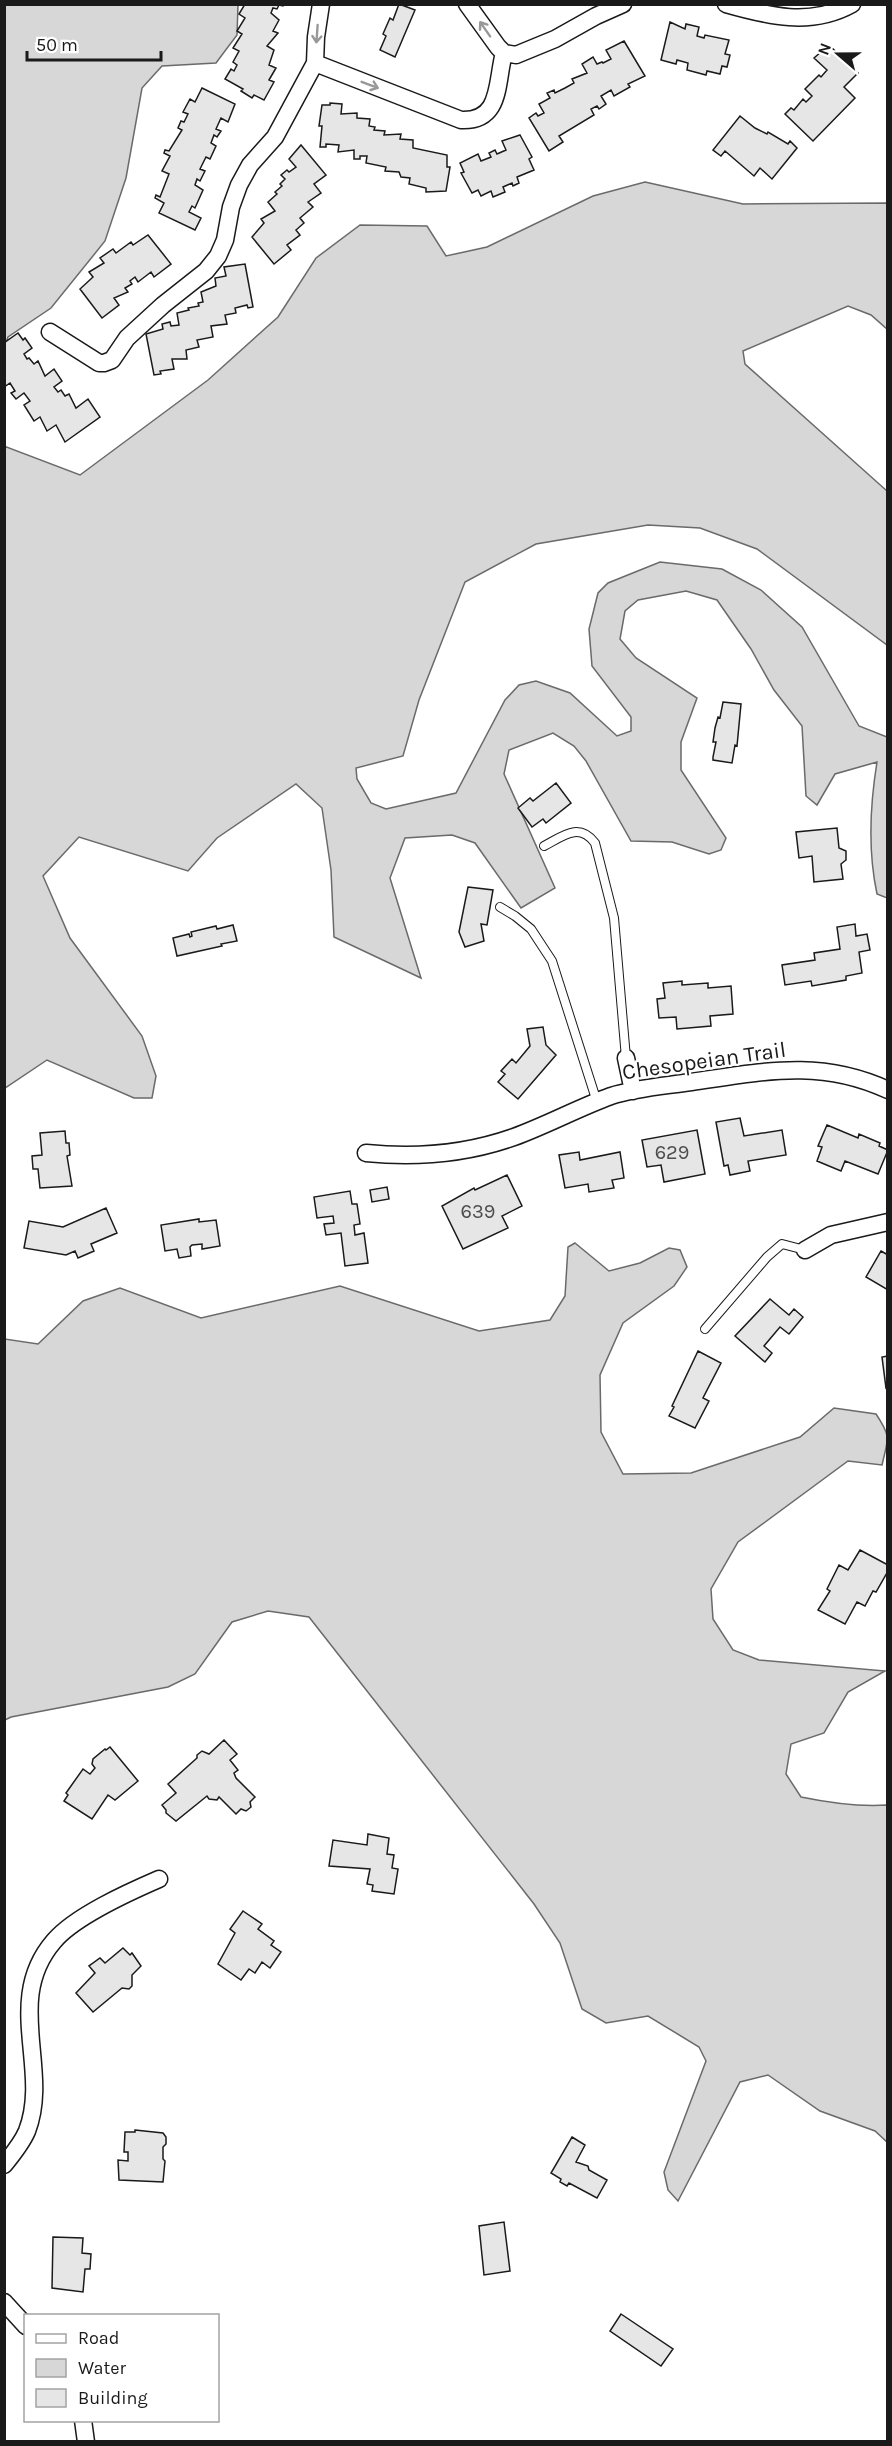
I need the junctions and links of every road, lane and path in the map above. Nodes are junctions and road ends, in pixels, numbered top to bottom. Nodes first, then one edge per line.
1 (321, 4) edge
2 (467, 4) edge
3 (623, 4) edge
4 (726, 4) edge
5 (852, 4) edge
6 (504, 53) junction
7 (315, 63) junction
8 (50, 332) dead end
9 (544, 846) dead end
10 (500, 907) dead end
11 (626, 1058) joint
12 (888, 1090) edge
13 (633, 1091) junction
14 (597, 1102) junction
15 (366, 1153) dead end
16 (888, 1222) edge
17 (805, 1250) joint
18 (705, 1329) dead end
19 (159, 1879) dead end
20 (4, 2165) edge
21 (4, 2302) edge
22 (24, 2324) edge
23 (83, 2422) edge
24 (86, 2442) edge

1 -> 7 street
6 -> 2 street
3 - 6 street
4 - 5 street
7 -> 6 street
7 - 8 street
9 - 11 lane
10 - 14 lane
11 - 13 street
12 - 13 street, Chesopeian Trail
13 - 14 street, Chesopeian Trail
14 - 15 street, Chesopeian Trail
16 - 17 street
17 - 18 lane
19 - 20 street
21 - 22 street
23 - 24 street

